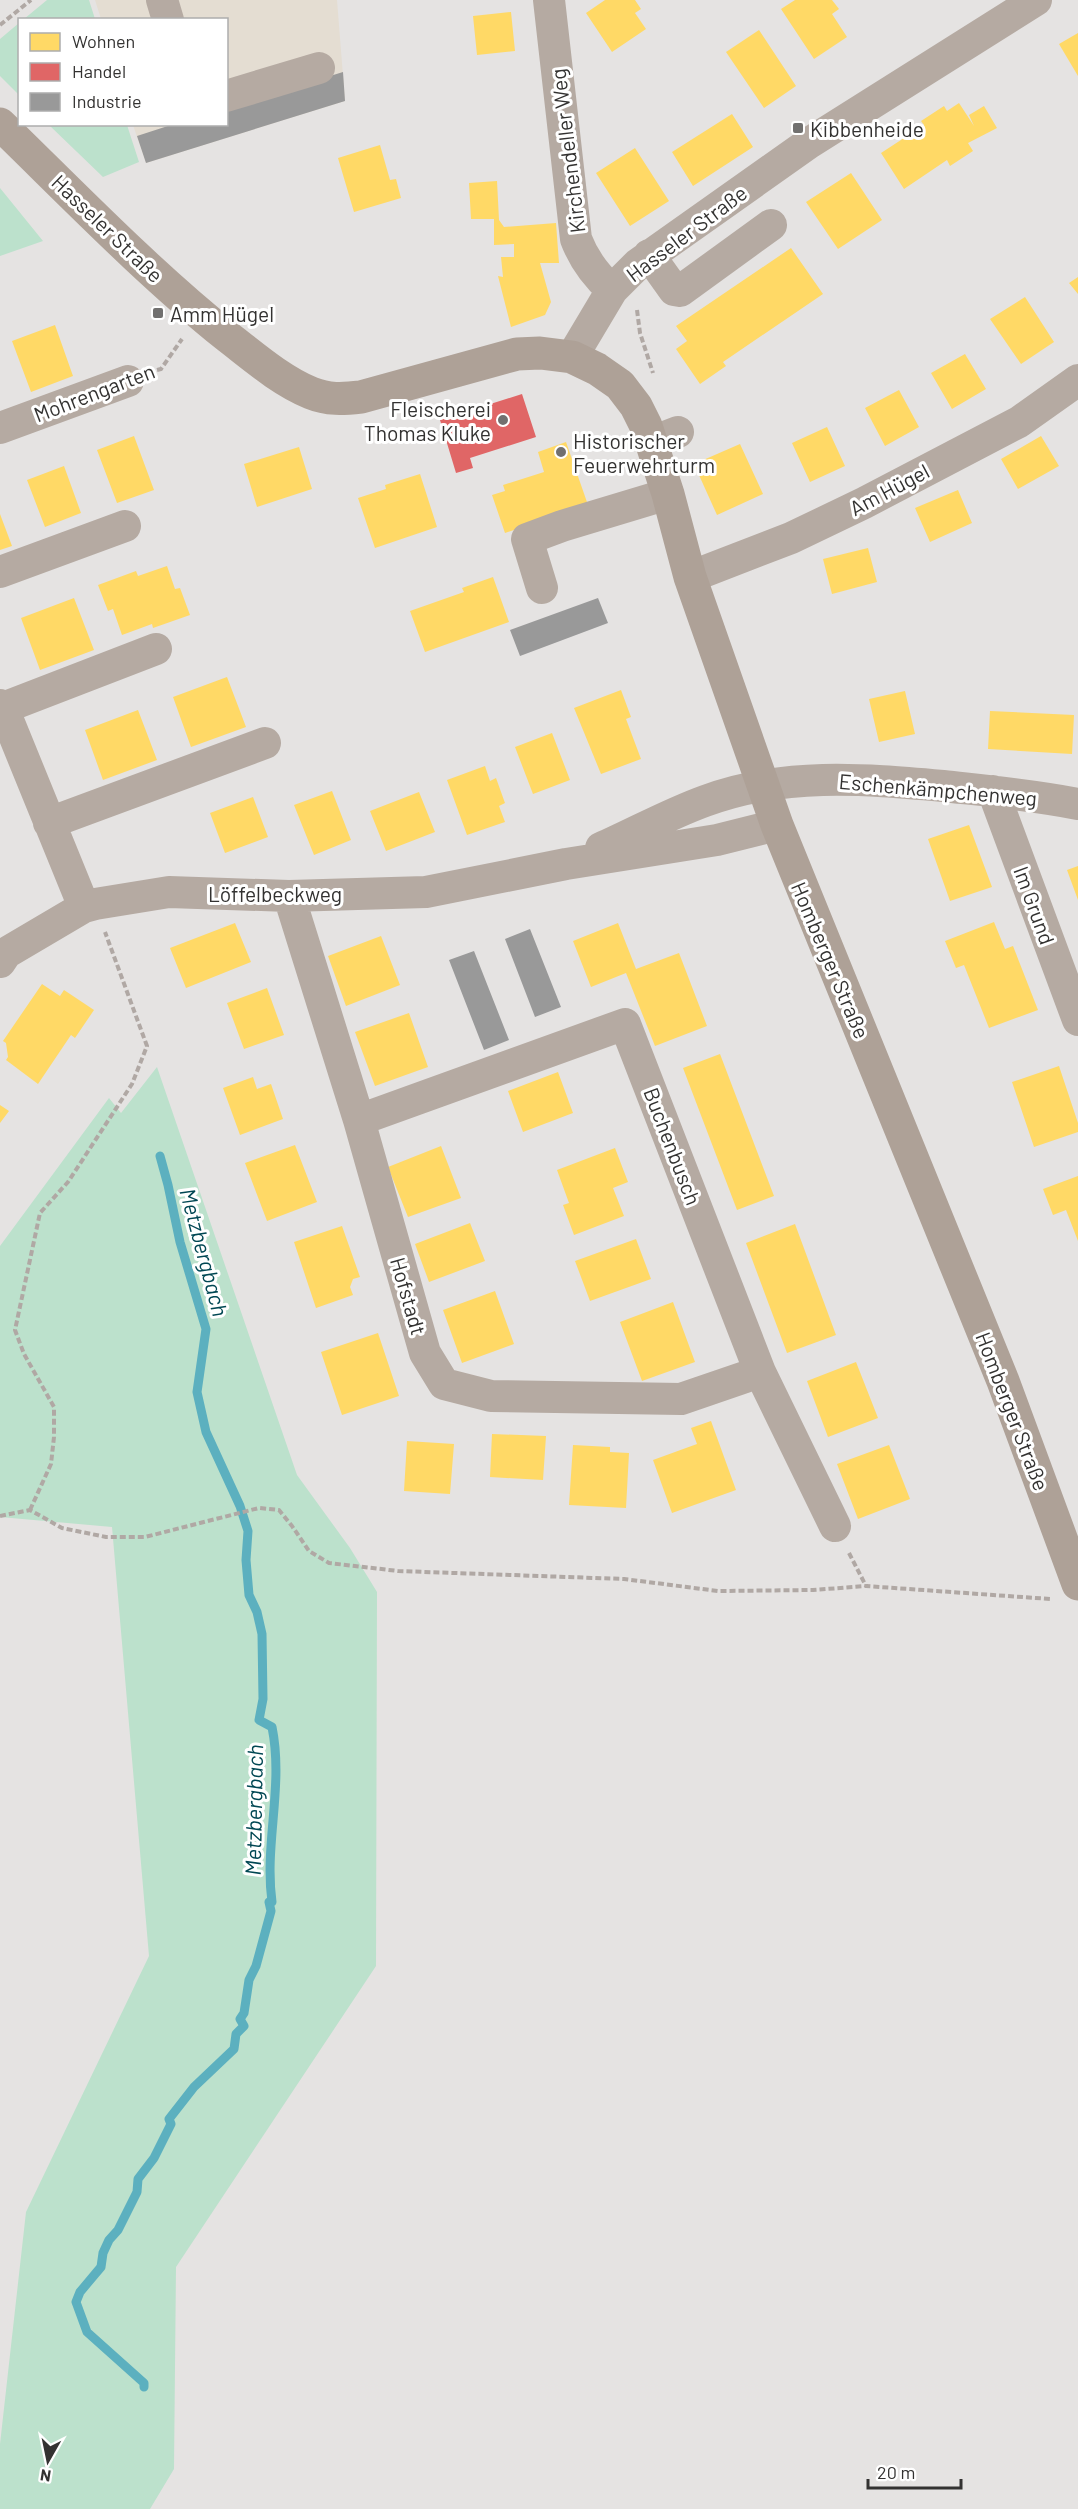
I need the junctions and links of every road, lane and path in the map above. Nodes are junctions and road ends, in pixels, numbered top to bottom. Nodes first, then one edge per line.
1 (31, 0) edge
2 (162, 0) edge
3 (549, 0) edge
4 (1035, 0) edge
5 (167, 18) edge
6 (0, 25) edge
7 (320, 68) dead end
8 (228, 95) edge
9 (0, 124) edge
10 (771, 225) dead end
11 (644, 260) junction
12 (604, 283) junction
13 (200, 315) junction
14 (572, 357) junction
15 (655, 377) dead end
16 (1078, 380) edge
17 (128, 381) joint
18 (0, 428) edge
19 (668, 494) junction
20 (125, 526) dead end
21 (0, 572) edge
22 (690, 577) junction
23 (542, 588) dead end
24 (156, 649) dead end
25 (2, 706) edge
26 (265, 743) dead end
27 (763, 785) junction
28 (993, 791) junction
29 (1078, 804) edge
30 (49, 823) junction
31 (777, 825) junction
32 (566, 864) junction
33 (289, 896) junction
34 (89, 905) junction
35 (0, 962) edge
36 (1078, 1020) edge
37 (359, 1120) junction
38 (760, 1372) junction
39 (30, 1510) junction
40 (0, 1516) edge
41 (835, 1526) dead end
42 (1066, 1591) edge

1 - 6 path
2 - 5 street
3 - 12 street, Kirchendeller Weg
4 - 11 street, Hasseler Straße
7 - 8 street
9 - 13 main road, Hasseler Straße
10 - 11 street
11 - 12 street, Hasseler Straße
11 - 15 path
12 - 14 street, Hasseler Straße
13 - 14 main road, Hasseler Straße
13 - 17 path, Mohrengarten
14 - 19 main road, Homberger Straße
16 - 22 street, Am Hügel
17 - 18 street, Mohrengarten
19 - 22 main road, Homberger Straße
19 - 23 street
20 - 21 street
22 - 27 main road, Homberger Straße
24 - 25 street
25 - 30 street
26 - 30 street
27 - 28 street, Eschenkämpchenweg
27 - 31 main road, Homberger Straße
27 - 32 street, Löffelbeckweg
28 - 29 street, Eschenkämpchenweg
28 - 36 street, Im Grund
30 - 34 street
31 - 32 street, Löffelbeckweg
31 - 42 main road, Homberger Straße
32 - 33 street, Löffelbeckweg
33 - 34 street, Löffelbeckweg
33 - 37 street, Hofstadt
34 - 35 street, Löffelbeckweg
34 - 39 path
37 - 38 street, Hofstadt
37 - 38 street, Buchenbusch
38 - 41 street, Buchenbusch
39 - 40 path
39 - 42 path

